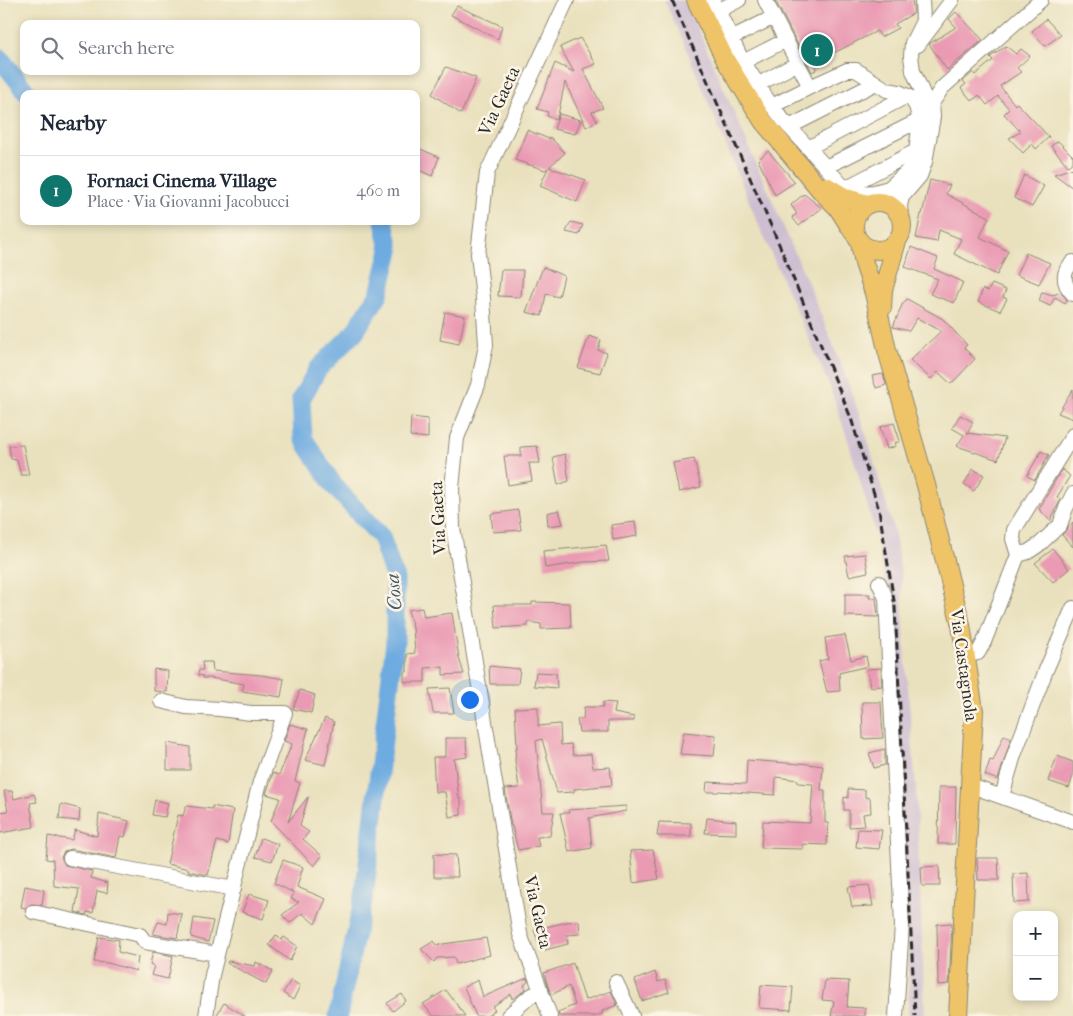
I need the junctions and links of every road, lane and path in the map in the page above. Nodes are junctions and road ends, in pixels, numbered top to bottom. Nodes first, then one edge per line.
1 (566, 0) edge
2 (696, 0) edge
3 (739, 0) edge
4 (765, 0) edge
5 (922, 0) edge
6 (952, 0) edge
7 (1041, 0) edge
8 (715, 5) edge
9 (774, 17) junction
10 (731, 38) junction
11 (786, 40) junction
12 (910, 56) junction
13 (743, 62) junction
14 (798, 63) junction
15 (877, 83) junction
16 (757, 85) junction
17 (810, 87) junction
18 (907, 96) junction
19 (772, 106) junction
20 (928, 112) junction
21 (789, 127) junction
22 (808, 148) junction
23 (920, 156) junction
24 (826, 167) junction
25 (809, 175) junction
26 (847, 187) junction
27 (874, 203) junction
28 (901, 219) junction
29 (857, 238) junction
30 (897, 241) junction
31 (1073, 262) edge
32 (1073, 294) edge
33 (880, 324) junction
34 (1073, 434) edge
35 (1073, 494) edge
36 (1018, 556) junction
37 (879, 583) dead end
38 (1073, 608) edge
39 (965, 655) junction
40 (162, 701) dead end
41 (971, 786) junction
42 (1002, 796) junction
43 (1073, 822) edge
44 (70, 858) dead end
45 (234, 889) junction
46 (32, 912) dead end
47 (217, 954) junction
48 (616, 982) dead end
49 (541, 990) junction
50 (206, 1016) edge
51 (508, 1016) edge
52 (550, 1016) edge
53 (632, 1016) edge
54 (896, 1016) edge
55 (958, 1016) edge

1 - 49 street, Via Gaeta
2 - 25 main road
3 - 8 street
4 - 9 street
5 - 12 street
6 - 20 street
7 - 20 street
8 - 10 street
9 - 10 street
9 - 11 street
10 - 13 street
11 - 13 street
11 - 14 street
12 - 15 street
12 - 20 street
13 - 16 street
14 - 16 street
14 - 17 street
15 - 17 street
15 - 18 street
15 - 21 street
16 - 19 street
17 - 19 street
18 - 20 street
18 - 22 street
19 - 21 street
20 - 23 street
20 - 24 street
21 - 22 street
22 - 24 street
23 - 26 street
23 - 26 street
23 - 27 street
23 - 28 street
24 - 26 street
25 - 27 main road
25 - 29 main road
27 - 28 main road
27 - 29 main road
28 - 30 main road
29 - 30 main road
29 - 33 main road, Via Castagnola
30 - 33 main road
31 - 32 street
33 - 39 main road, Via Castagnola
34 - 36 street
35 - 36 street
36 - 39 street
37 - 54 street
38 - 42 street
39 - 41 main road, Via Castagnola
40 - 45 street
41 - 42 street
41 - 55 main road, Via Castagnola
42 - 43 street
44 - 45 street
45 - 47 street
46 - 47 street
47 - 50 street
48 - 53 street
49 - 51 street
49 - 52 street, Via Gaeta

